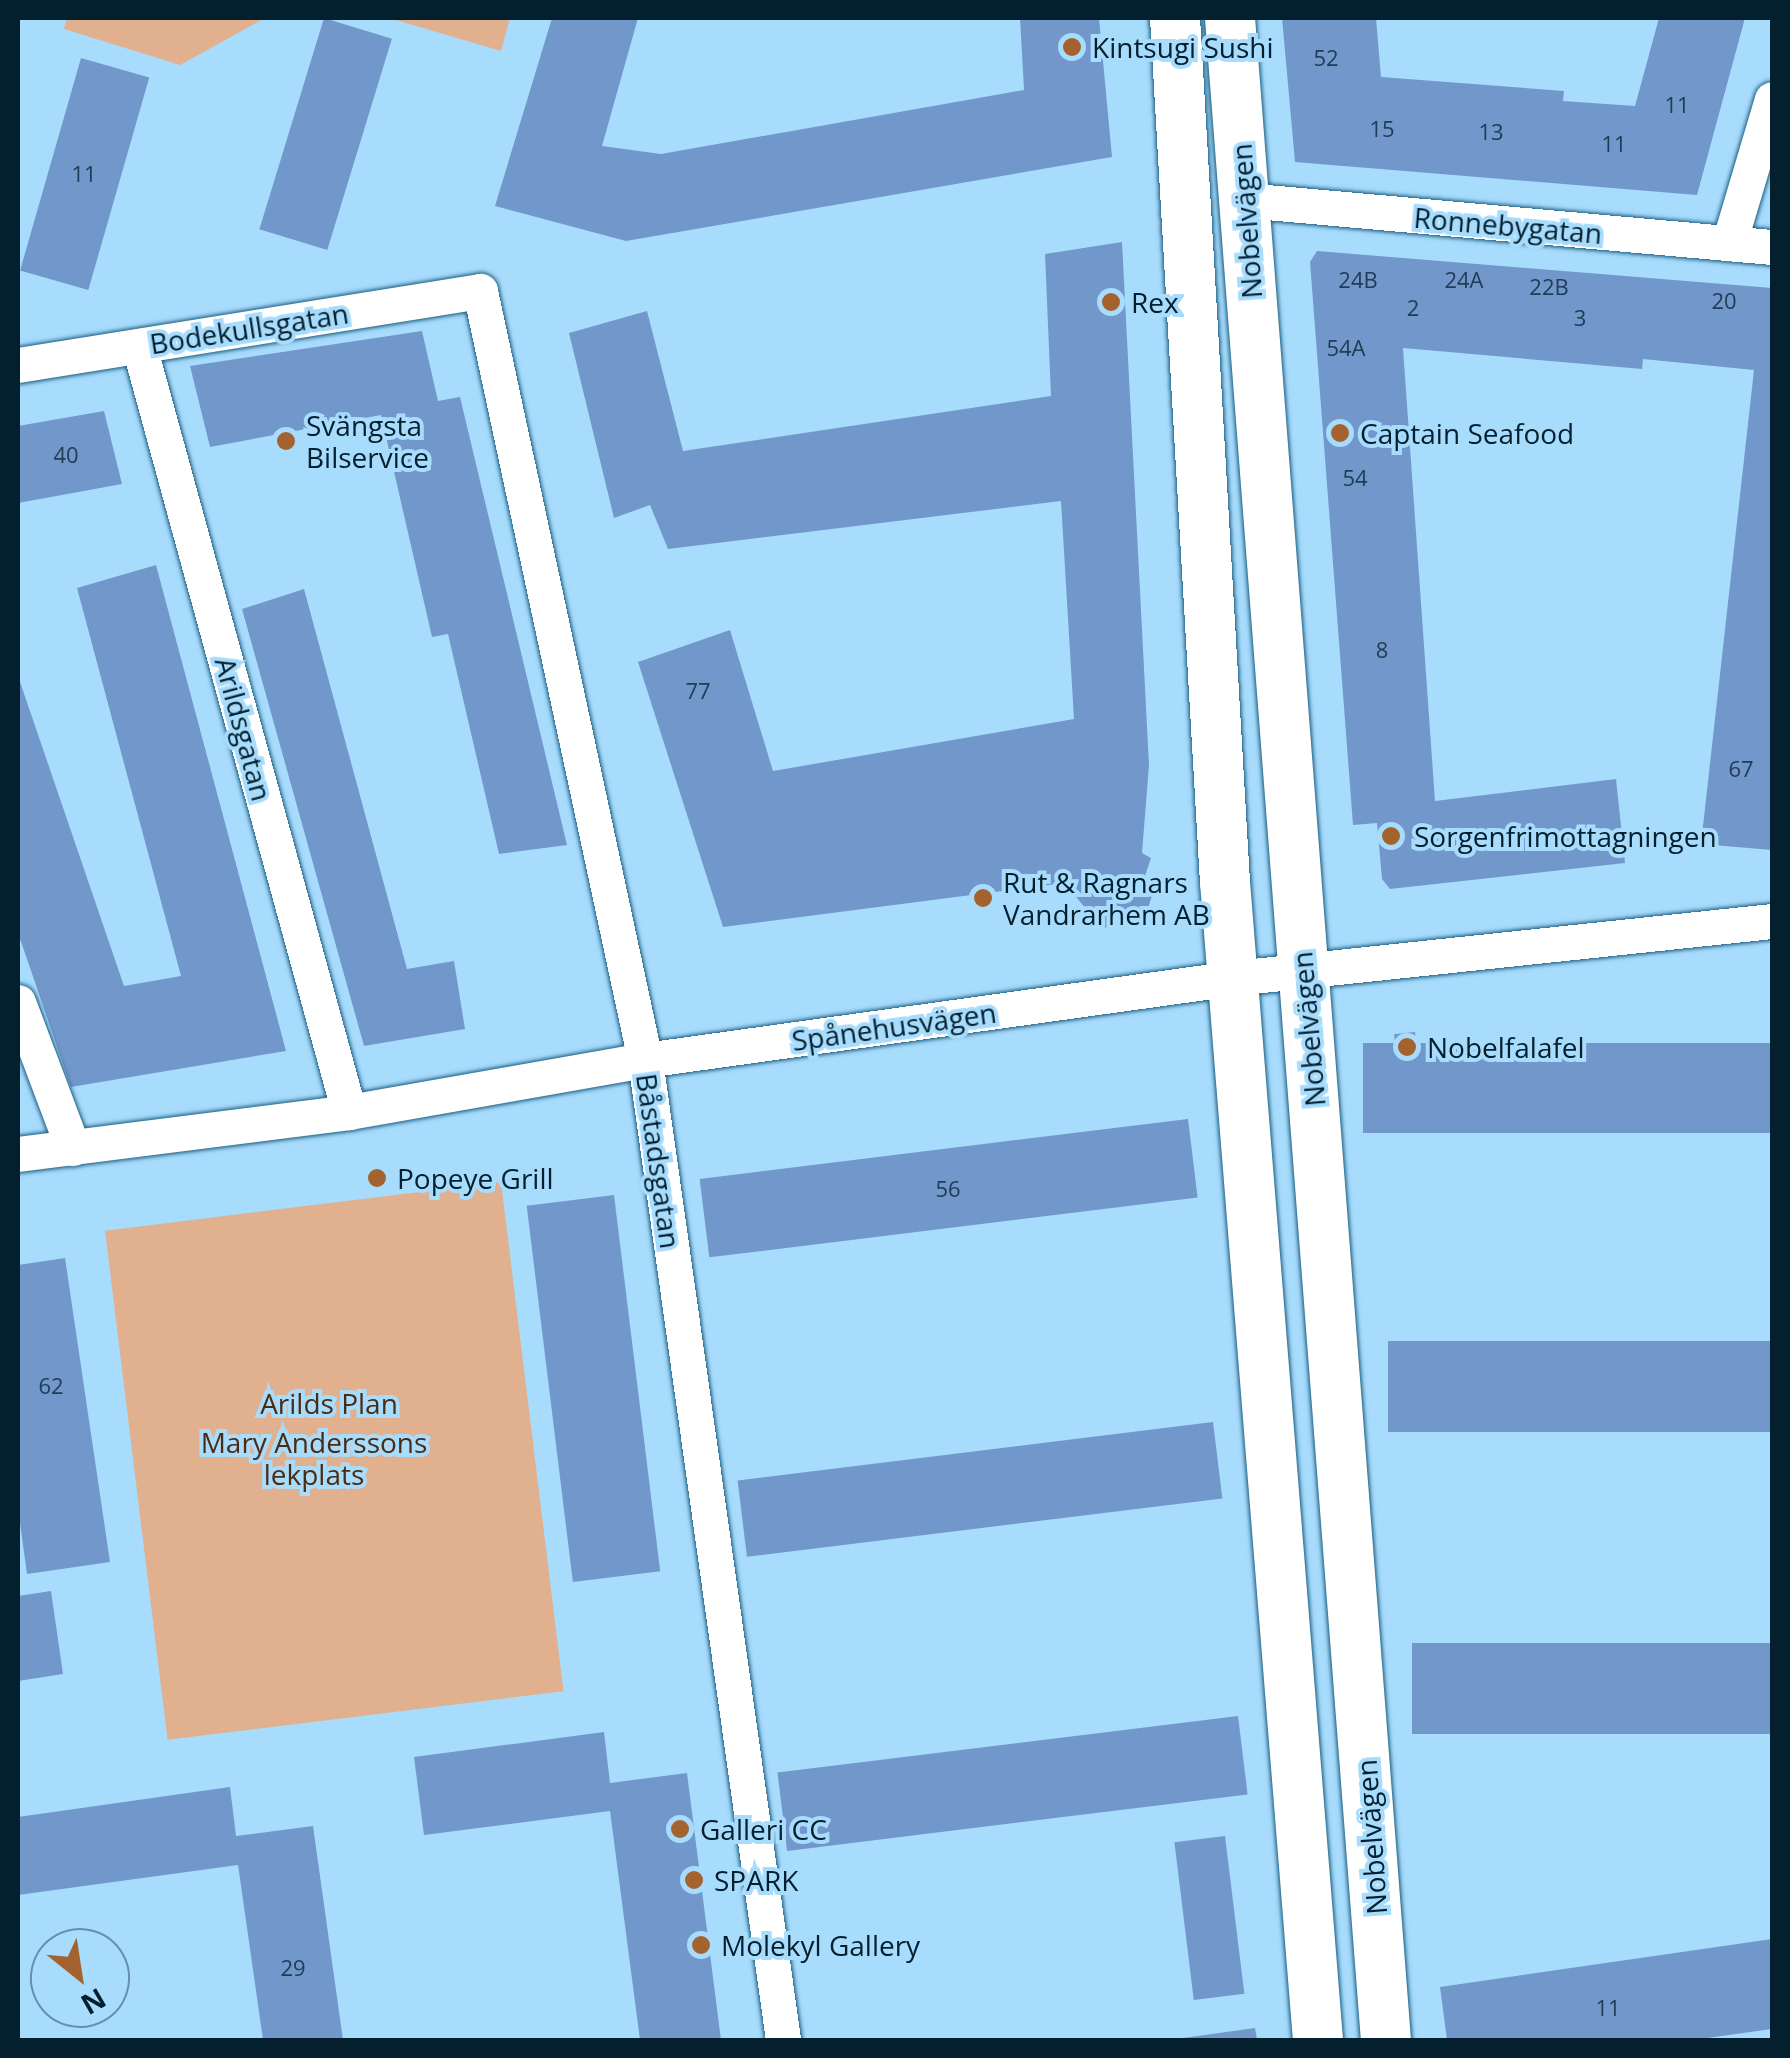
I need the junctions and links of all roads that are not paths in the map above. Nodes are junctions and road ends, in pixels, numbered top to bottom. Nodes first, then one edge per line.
1 (1174, 18) edge
2 (1230, 18) edge
3 (1772, 98) edge
4 (1244, 200) junction
5 (1729, 243) junction
6 (1772, 247) edge
7 (480, 291) joint
8 (139, 346) junction
9 (18, 366) edge
10 (1772, 921) edge
11 (1304, 972) junction
12 (1234, 978) junction
13 (18, 1002) edge
14 (644, 1060) junction
15 (349, 1112) junction
16 (74, 1148) junction
17 (18, 1154) edge
18 (783, 2040) edge
19 (1318, 2040) edge
20 (1386, 2040) edge

1 - 12 main road, Nobelvägen
2 - 4 main road, Nobelvägen
3 - 5 street
4 - 5 street, Ronnebygatan
4 - 11 main road, Nobelvägen
5 - 6 street, Ronnebygatan
7 - 8 street, Bodekullsgatan
7 - 14 street, Båstadsgatan
8 - 9 street, Bodekullsgatan
8 - 15 street, Arildsgatan
10 - 11 street, Spånehusvägen
11 - 12 street, Spånehusvägen
11 - 20 main road, Nobelvägen
12 - 14 street, Spånehusvägen
12 - 19 main road, Nobelvägen
13 - 16 street
14 - 15 street, Spånehusvägen
14 - 18 street, Båstadsgatan
15 - 16 street, Spånehusvägen
16 - 17 street, Spånehusvägen

